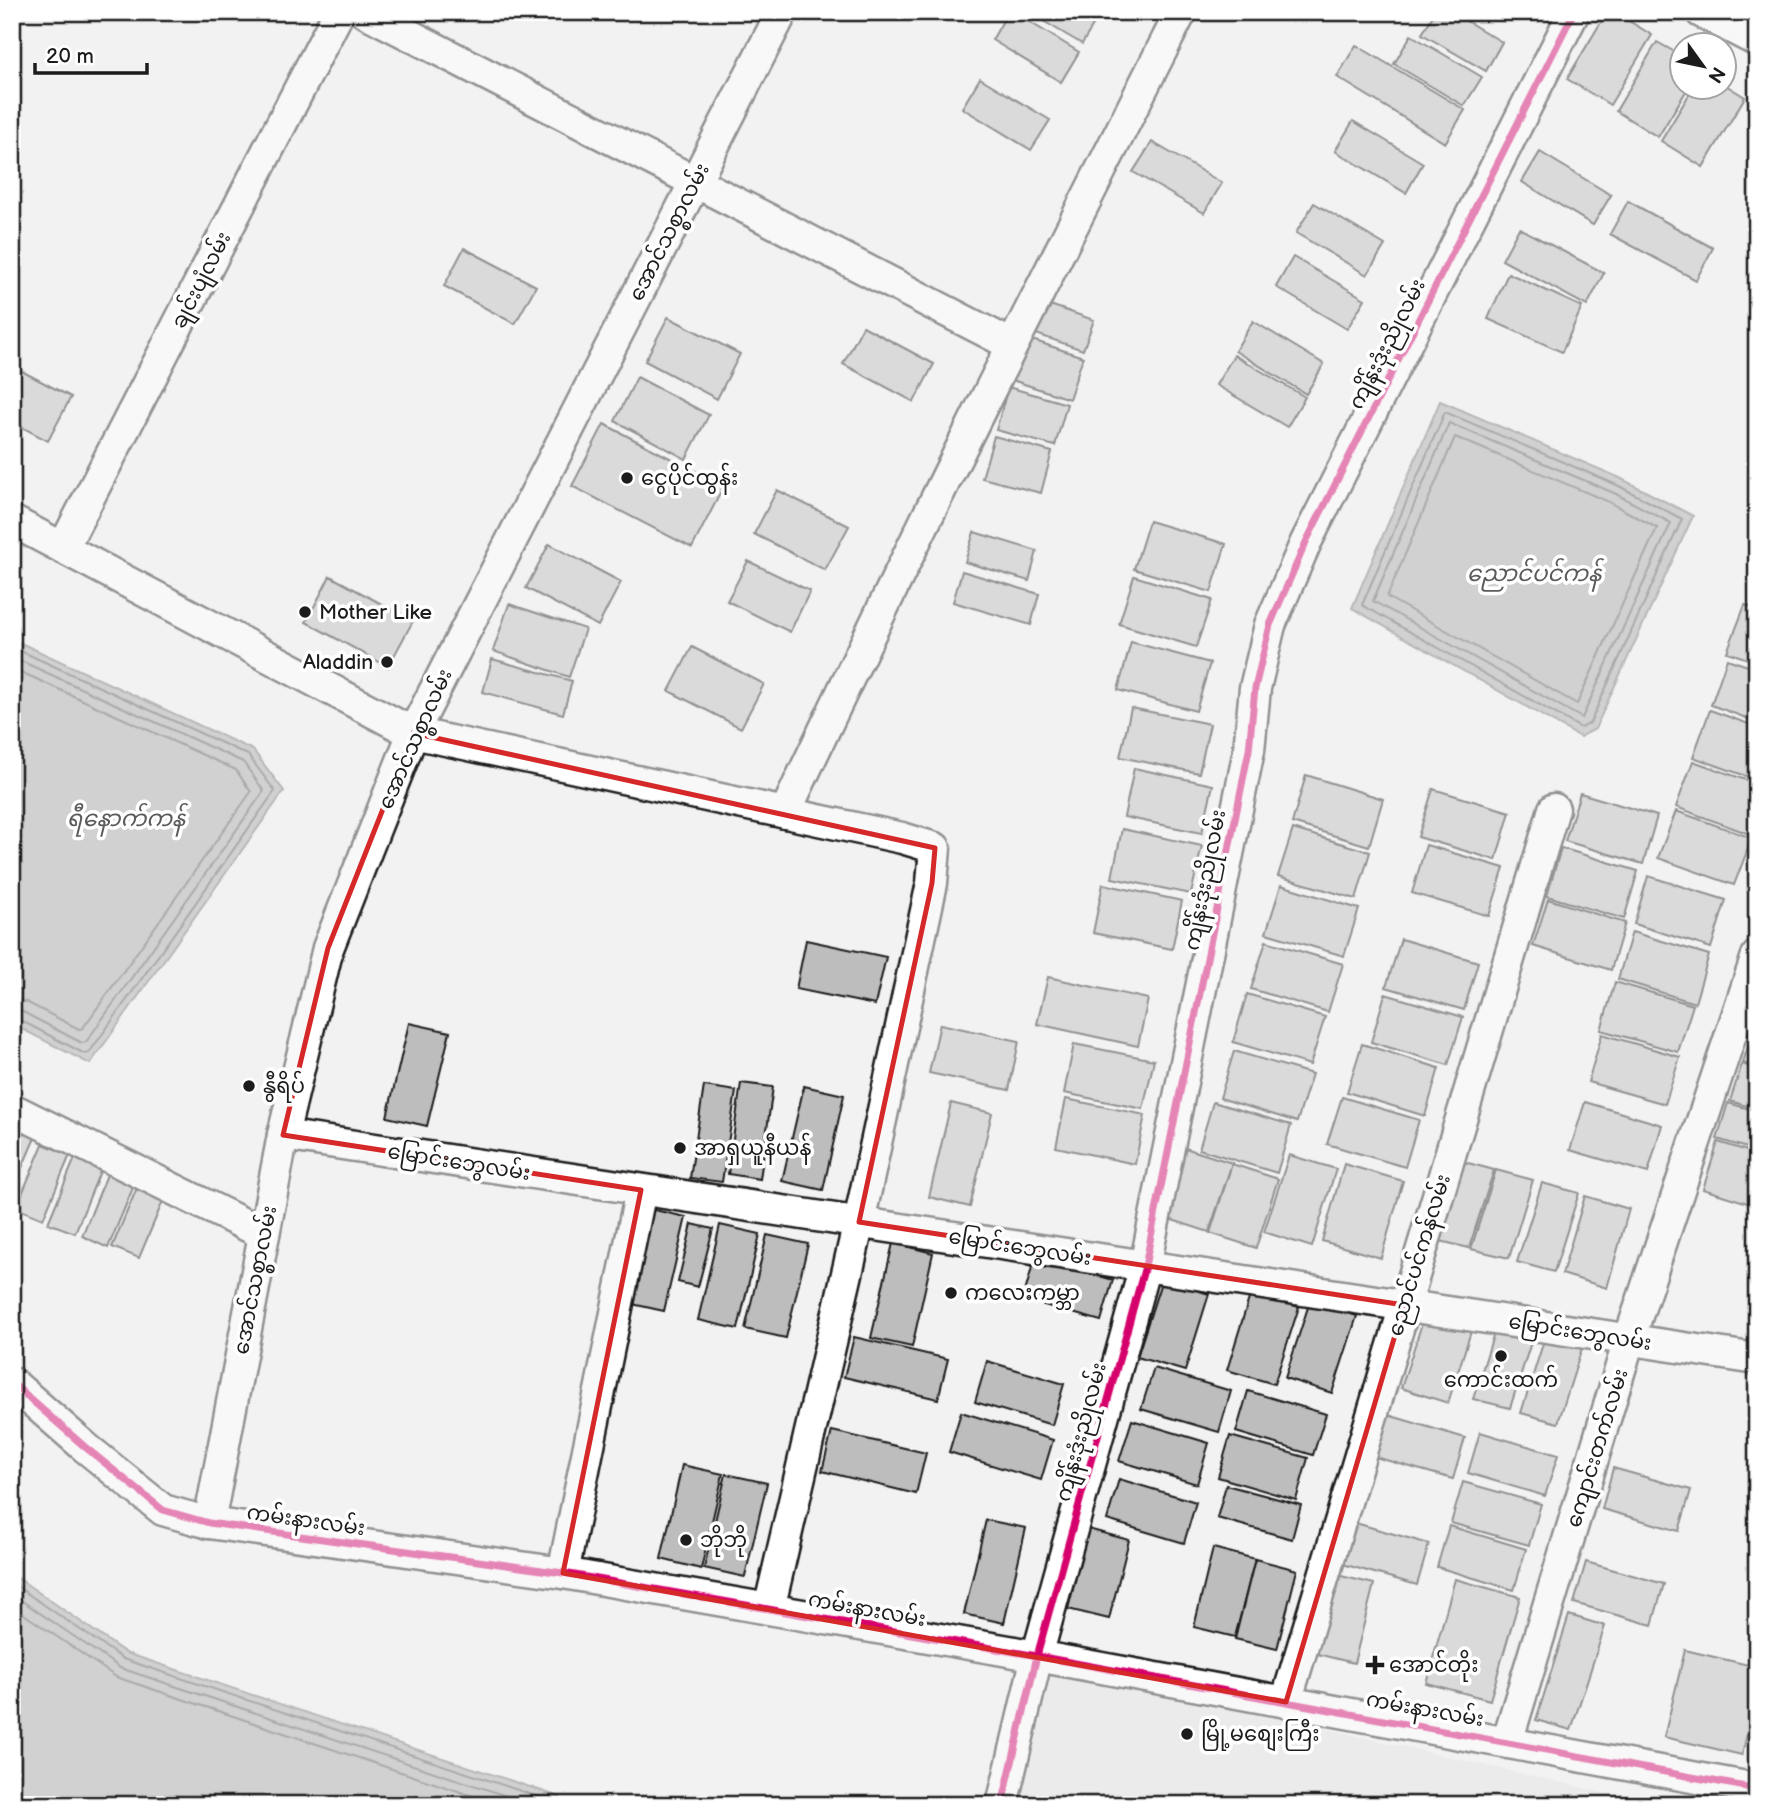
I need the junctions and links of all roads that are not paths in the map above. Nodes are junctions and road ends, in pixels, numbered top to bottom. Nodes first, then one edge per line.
1 (339, 12) edge
2 (365, 12) edge
3 (782, 12) edge
4 (1181, 12) edge
5 (1574, 12) edge
6 (1701, 12) edge
7 (1757, 41) edge
8 (695, 182) junction
9 (1012, 345) junction
10 (12, 521) edge
11 (63, 548) junction
12 (413, 733) junction
13 (1555, 809) dead end
14 (785, 813) junction
15 (1757, 956) edge
16 (12, 1109) edge
17 (283, 1135) junction
18 (641, 1189) junction
19 (859, 1223) junction
20 (264, 1234) junction
21 (1145, 1266) junction
22 (1404, 1306) junction
23 (1629, 1340) junction
24 (1757, 1359) edge
25 (12, 1383) edge
26 (209, 1523) junction
27 (563, 1573) junction
28 (769, 1609) junction
29 (1037, 1656) junction
30 (1286, 1702) junction
31 (1507, 1742) junction
32 (1757, 1790) edge
33 (1002, 1805) edge

1 - 11 street, ချင်းပျံလမ်း
2 - 8 street
3 - 8 street, အောင်သစ္စာလမ်း
4 - 9 street
5 - 21 street, ကျိန်းဒုံးညိုလမ်း
6 - 7 street
8 - 9 street
8 - 12 street, အောင်သစ္စာလမ်း
9 - 14 street
10 - 11 street
11 - 12 street
12 - 14 street
12 - 17 street, အောင်သစ္စာလမ်း
13 - 22 street, ညောင်ပင်ကန်လမ်း
14 - 19 street
15 - 23 street, ကျောင်းတက်လမ်း
16 - 20 street
17 - 18 street, မြောင်းဘွေလမ်း
17 - 20 street, အောင်သစ္စာလမ်း
18 - 19 street, မြောင်းဘွေလမ်း
18 - 27 street
19 - 21 street, မြောင်းဘွေလမ်း
19 - 28 street
20 - 26 street, အောင်သစ္စာလမ်း
21 - 22 street, မြောင်းဘွေလမ်း
21 - 29 street, ကျိန်းဒုံးညိုလမ်း
22 - 23 street, မြောင်းဘွေလမ်း
22 - 30 street, ညောင်ပင်ကန်လမ်း
23 - 24 street, မြောင်းဘွေလမ်း
23 - 31 street, ကျောင်းတက်လမ်း
25 - 26 street, ကမ်းနားလမ်း
26 - 27 street, ကမ်းနားလမ်း
27 - 28 street, ကမ်းနားလမ်း
28 - 29 street, ကမ်းနားလမ်း
29 - 30 street, ကမ်းနားလမ်း
29 - 33 street, ကျိန်းဒုံးညိုလမ်း
30 - 31 street, ကမ်းနားလမ်း
31 - 32 street, ကမ်းနားလမ်း

